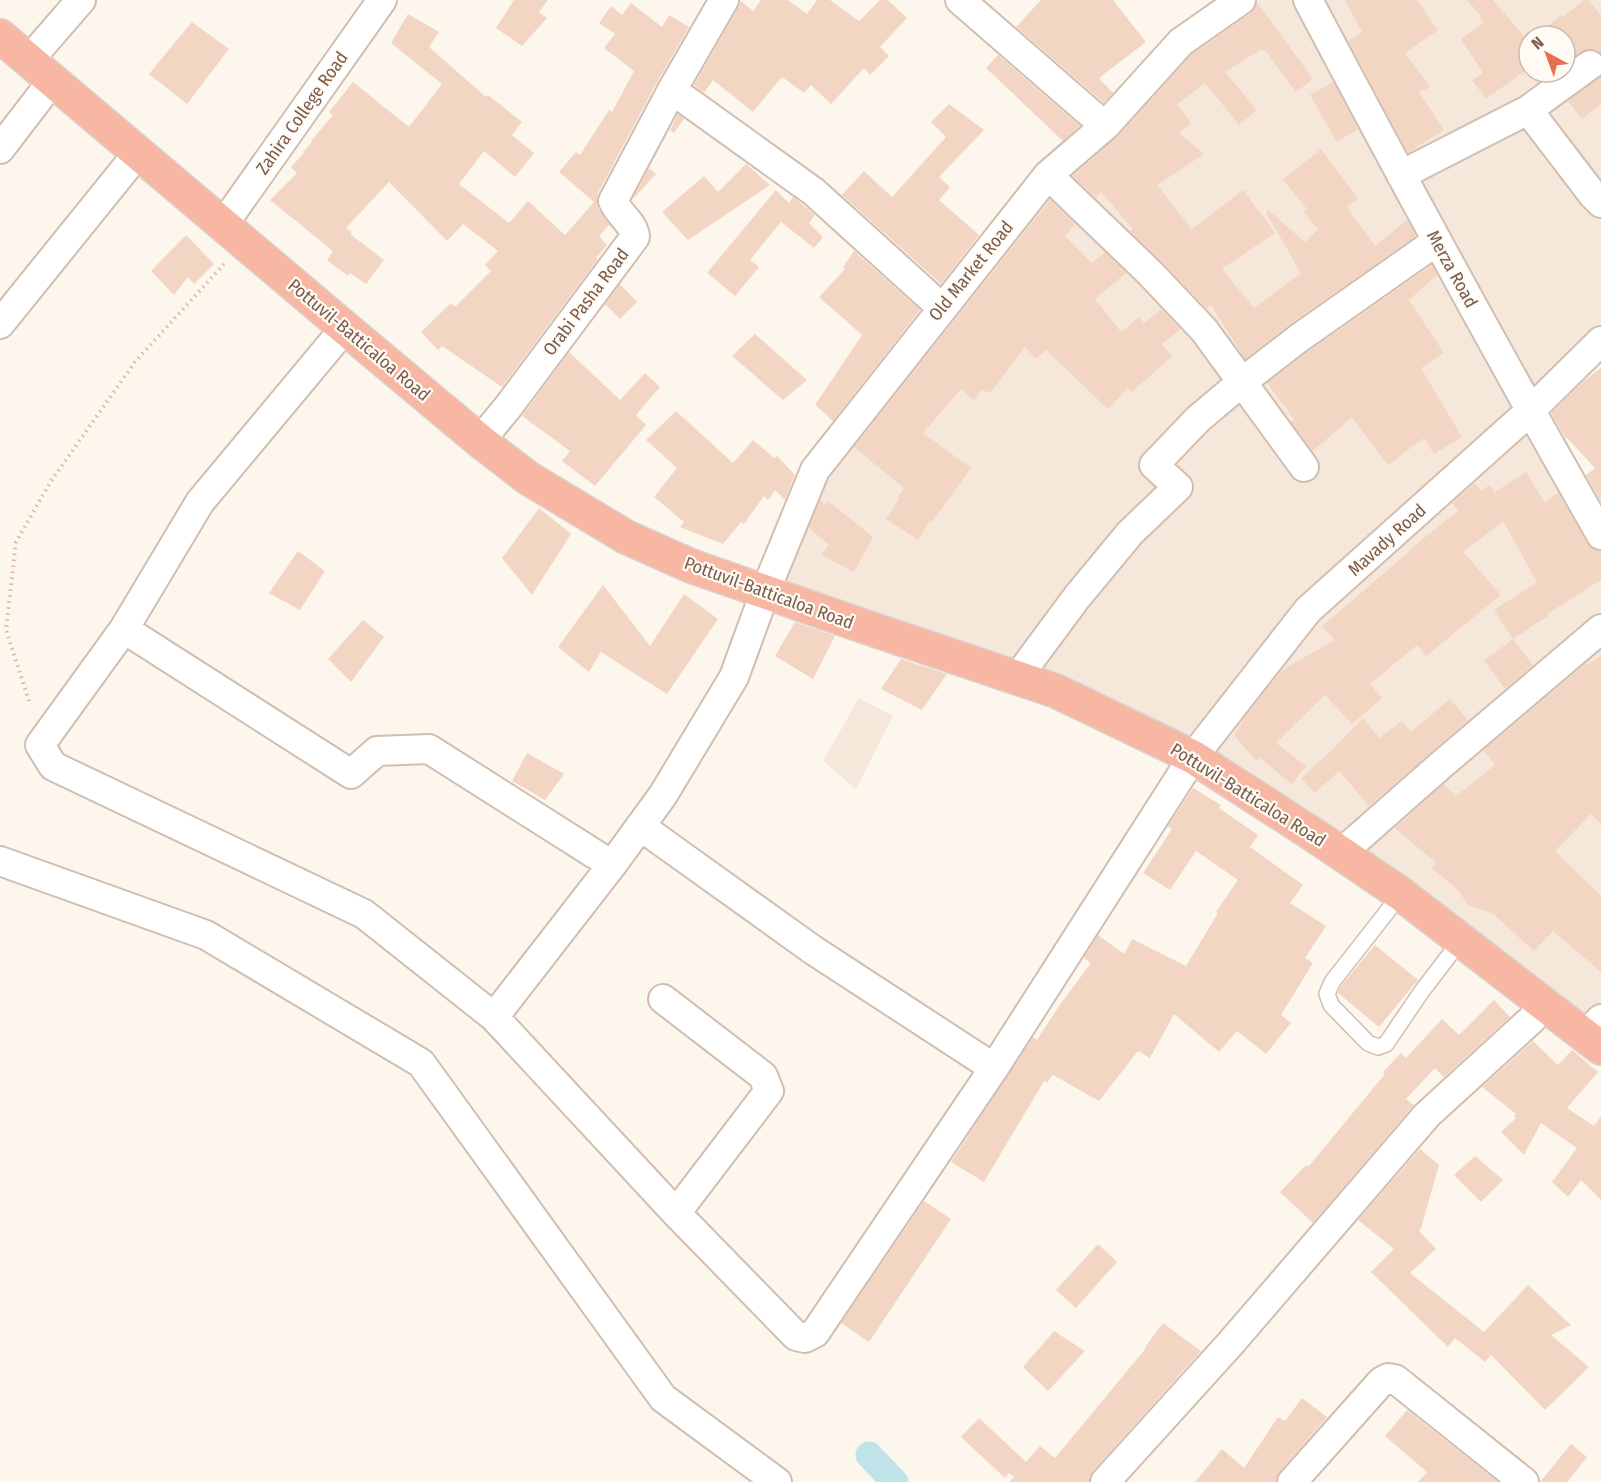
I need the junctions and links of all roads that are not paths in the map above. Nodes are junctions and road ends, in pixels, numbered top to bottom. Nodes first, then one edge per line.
1 (81, 0) edge
2 (382, 0) edge
3 (724, 0) edge
4 (960, 0) edge
5 (1241, 0) edge
6 (1308, 0) edge
7 (0, 36) edge
8 (1590, 65) dead end
9 (41, 70) junction
10 (672, 90) junction
11 (1528, 110) junction
12 (1105, 126) junction
13 (0, 149) edge
14 (138, 153) junction
15 (1048, 175) junction
16 (1401, 175) junction
17 (1601, 203) edge
18 (233, 234) junction
19 (1437, 241) junction
20 (942, 308) junction
21 (0, 324) edge
22 (345, 328) junction
23 (1601, 341) edge
24 (1242, 382) junction
25 (1530, 411) junction
26 (480, 441) junction
27 (1304, 467) dead end
28 (1601, 535) edge
29 (765, 592) junction
30 (124, 629) junction
31 (1601, 629) edge
32 (1017, 678) junction
33 (1193, 757) junction
34 (640, 826) junction
35 (1340, 854) junction
36 (0, 861) edge
37 (612, 865) junction
38 (1401, 894) junction
39 (1461, 940) junction
40 (663, 999) dead end
41 (1543, 1003) junction
42 (494, 1017) junction
43 (1596, 1034) edge
44 (994, 1068) junction
45 (676, 1213) junction
46 (1516, 1479) edge
47 (777, 1482) edge
48 (1105, 1482) edge
49 (1292, 1482) edge

1 - 9 street
2 - 18 street, Zahira College Road
3 - 10 street, Orabi Pasha Road
4 - 12 street
5 - 12 street, Old Market Road
6 - 16 street, Merza Road
7 - 9 highway, Pottuvil-Batticaloa Road
8 - 11 street
9 - 13 street
9 - 14 highway, Pottuvil-Batticaloa Road
10 - 20 street
10 - 26 street, Orabi Pasha Road
11 - 16 street
11 - 17 street
12 - 15 street, Old Market Road
14 - 18 highway, Pottuvil-Batticaloa Road
14 - 21 street
15 - 20 street, Old Market Road
15 - 24 street
16 - 19 street, Merza Road
18 - 22 highway, Pottuvil-Batticaloa Road
19 - 24 street
19 - 25 street, Merza Road
20 - 29 street, Old Market Road
22 - 26 highway, Pottuvil-Batticaloa Road
22 - 30 street
23 - 25 street, Mavady Road
24 - 27 street
24 - 32 street
25 - 28 street, Merza Road
25 - 33 street, Mavady Road
26 - 29 highway, Pottuvil-Batticaloa Road
29 - 32 highway, Pottuvil-Batticaloa Road
29 - 34 street, Old Market Road
30 - 37 street
30 - 42 street, Mavady Road
31 - 35 street
32 - 33 highway, Pottuvil-Batticaloa Road
33 - 35 highway, Pottuvil-Batticaloa Road
33 - 44 street, Mavady Road
34 - 37 street, Old Market Road
34 - 44 street
35 - 38 highway, Pottuvil-Batticaloa Road
36 - 47 street
37 - 42 street, Old Market Road
38 - 39 highway, Pottuvil-Batticaloa Road
38 - 39 lane
39 - 41 highway, Pottuvil-Batticaloa Road
40 - 45 street
41 - 43 highway, Pottuvil-Batticaloa Road
41 - 48 street
42 - 45 street, Mavady Road
44 - 45 street, Mavady Road
46 - 49 street

